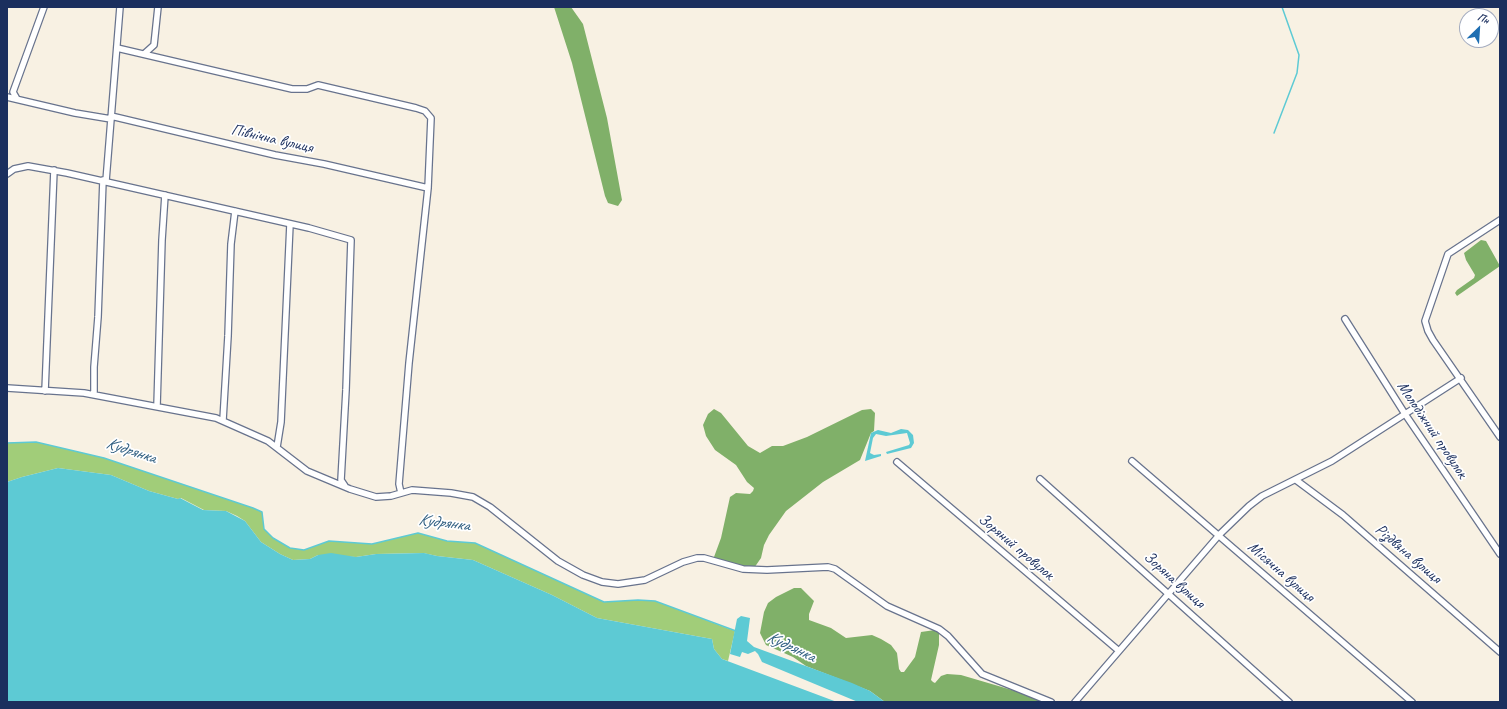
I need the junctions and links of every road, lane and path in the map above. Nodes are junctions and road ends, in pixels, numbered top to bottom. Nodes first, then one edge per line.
1 (44, 7) edge
2 (120, 7) edge
3 (158, 7) edge
4 (117, 48) junction
5 (144, 54) junction
6 (7, 97) edge
7 (18, 100) junction
8 (111, 117) junction
9 (54, 170) junction
10 (7, 174) edge
11 (104, 181) junction
12 (428, 188) junction
13 (165, 195) junction
14 (235, 211) junction
15 (1500, 220) edge
16 (290, 224) junction
17 (1345, 319) dead end
18 (1461, 378) junction
19 (7, 388) edge
20 (45, 391) junction
21 (94, 395) junction
22 (157, 406) junction
23 (1405, 414) junction
24 (223, 420) junction
25 (1500, 437) edge
26 (278, 447) junction
27 (1132, 461) dead end
28 (897, 462) dead end
29 (1040, 479) dead end
30 (1296, 480) junction
31 (346, 487) junction
32 (401, 493) junction
33 (1220, 534) junction
34 (1500, 554) edge
35 (1169, 592) junction
36 (1119, 651) junction
37 (1500, 652) edge
38 (1051, 702) edge
39 (1075, 702) edge
40 (1289, 702) edge
41 (1412, 702) edge

1 - 7 street
2 - 4 street
3 - 5 street
4 - 5 street
4 - 8 street
5 - 12 street
6 - 7 street, Північна вулиця
7 - 8 street, Північна вулиця
8 - 11 street
8 - 12 street, Північна вулиця
9 - 10 street
9 - 11 street
9 - 20 street
11 - 13 street
11 - 21 street
12 - 32 street
13 - 14 street
13 - 22 street
14 - 16 street
14 - 24 street
15 - 18 street
16 - 26 street
16 - 31 street
17 - 23 street, Молодіжний провулок
18 - 23 street
18 - 25 street
19 - 20 street
20 - 21 street
21 - 22 street
22 - 24 street
23 - 30 street
23 - 34 street, Молодіжний провулок
24 - 26 street
26 - 31 street
27 - 33 street, Місячна вулиця
28 - 36 street, Зоряний провулок
29 - 35 street, Зоряна вулиця
30 - 33 street
30 - 37 street, Різдвяна вулиця
31 - 32 street
32 - 38 street
33 - 35 street
33 - 41 street, Місячна вулиця
35 - 36 street
35 - 40 street, Зоряна вулиця
36 - 39 street

